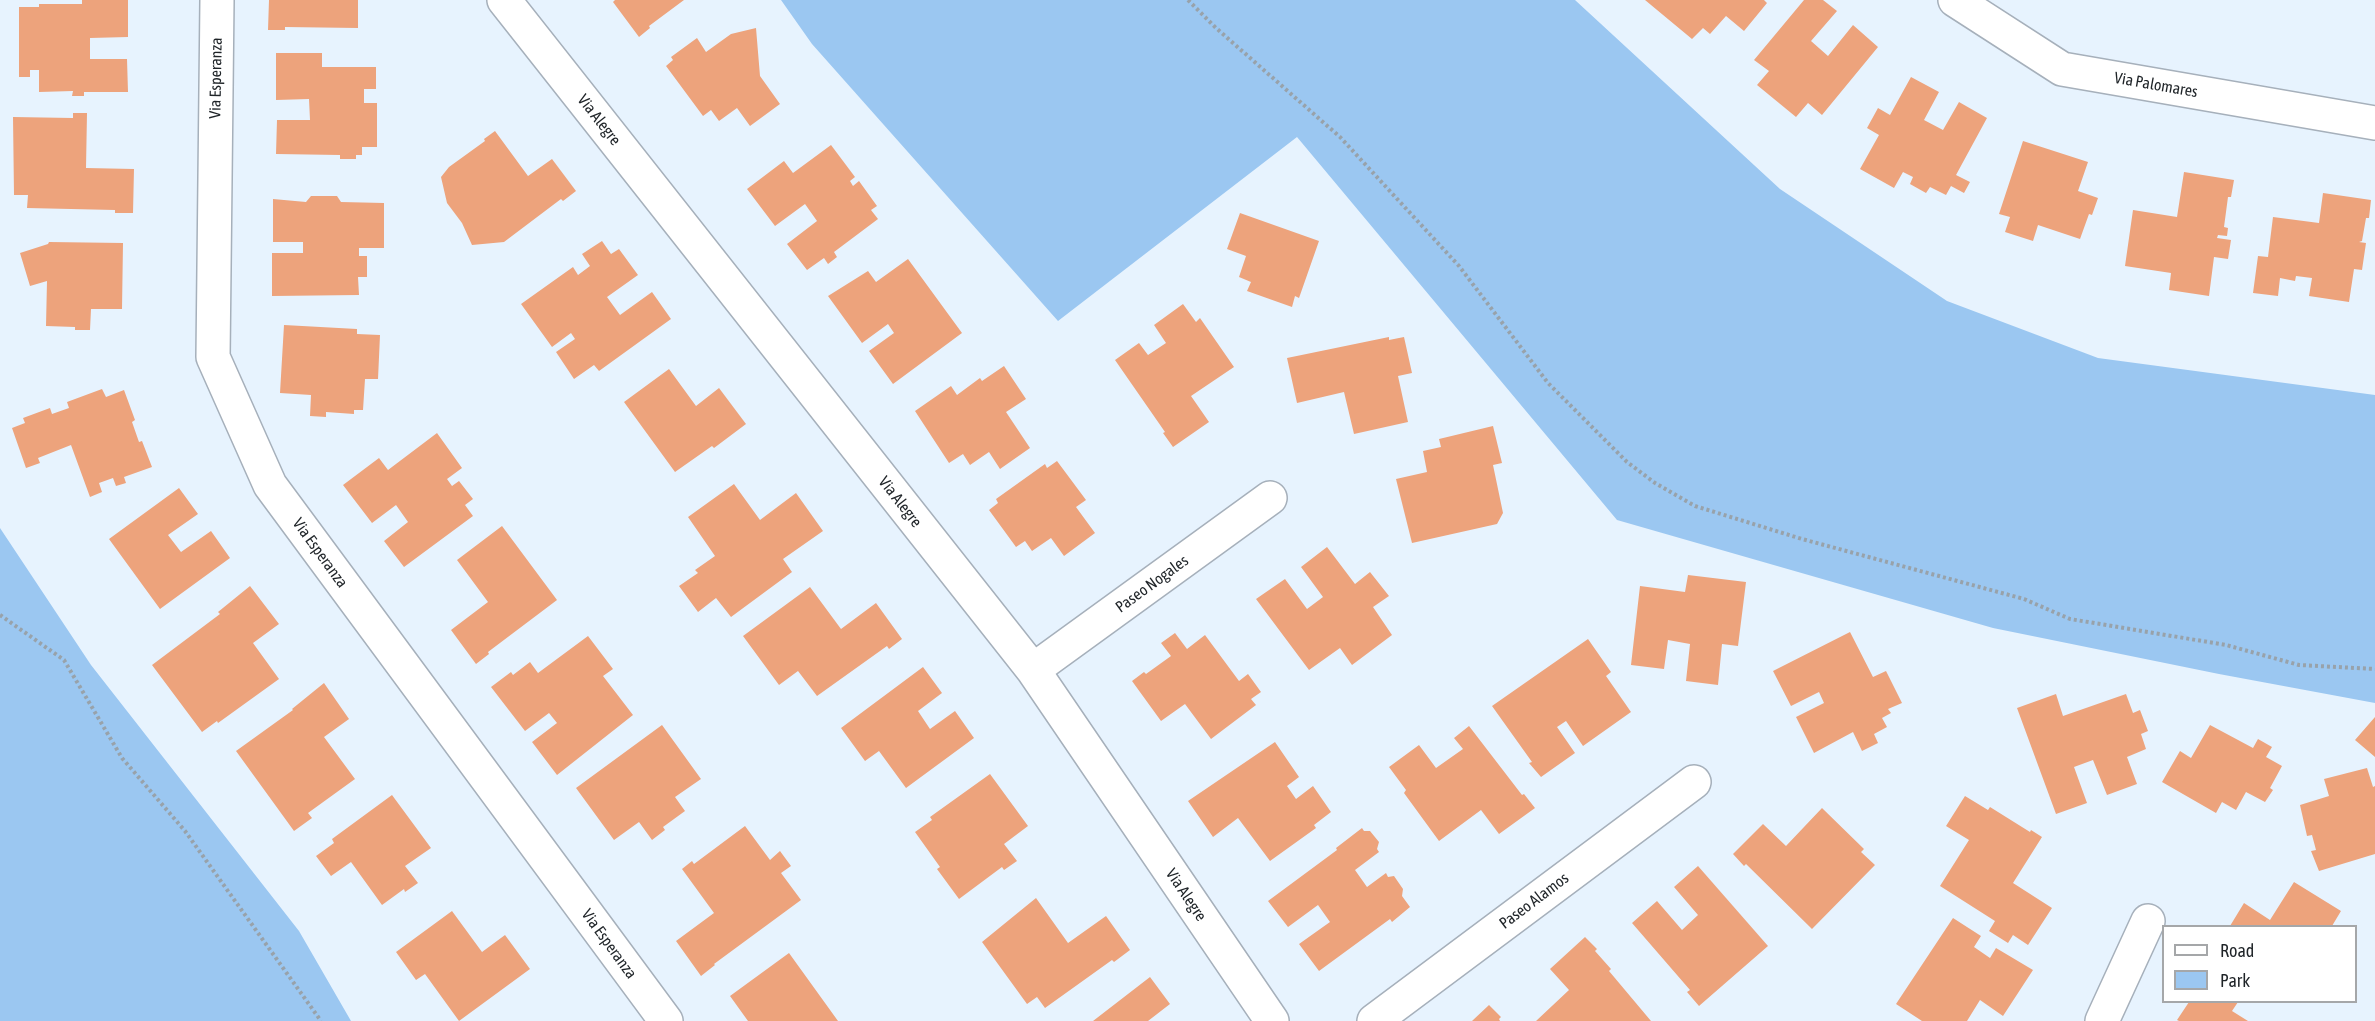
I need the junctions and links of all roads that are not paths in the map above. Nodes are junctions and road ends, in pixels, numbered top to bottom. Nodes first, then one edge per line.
1 (217, 0) edge
2 (504, 0) edge
3 (1955, 0) edge
4 (2375, 123) edge
5 (1270, 498) dead end
6 (1033, 670) junction
7 (1694, 782) dead end
8 (2148, 921) dead end
9 (666, 1021) edge
10 (1272, 1021) edge
11 (1374, 1021) edge
12 (2103, 1021) edge

1 - 9 street, Via Esperanza
2 - 6 street, Via Alegre
3 - 4 street, Via Palomares
5 - 6 street, Paseo Nogales
6 - 10 street, Via Alegre
7 - 11 street, Paseo Alamos
8 - 12 street

